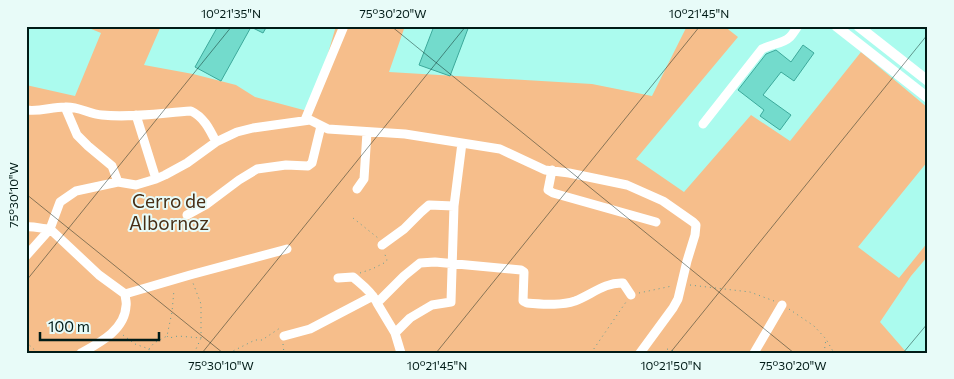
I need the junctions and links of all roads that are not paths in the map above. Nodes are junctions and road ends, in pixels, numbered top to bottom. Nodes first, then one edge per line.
1 (344, 26) edge
2 (798, 26) edge
3 (836, 26) edge
4 (864, 28) edge
5 (928, 81) edge
6 (928, 98) edge
7 (64, 107) junction
8 (26, 110) edge
9 (136, 115) junction
10 (306, 120) junction
11 (703, 124) dead end
12 (321, 126) junction
13 (367, 132) junction
14 (216, 142) junction
15 (462, 143) junction
16 (552, 170) junction
17 (156, 179) junction
18 (118, 182) junction
19 (357, 189) dead end
20 (454, 206) junction
21 (188, 215) dead end
22 (656, 222) dead end
23 (26, 227) edge
24 (50, 229) junction
25 (382, 245) road end
26 (287, 249) dead end
27 (26, 256) edge
28 (452, 264) junction
29 (338, 278) dead end
30 (125, 294) junction
31 (631, 295) road end
32 (375, 300) junction
33 (782, 305) road end
34 (395, 333) junction
35 (284, 336) road end
36 (81, 353) edge
37 (402, 353) edge
38 (640, 353) edge
39 (754, 353) edge

1 - 10 street
2 - 11 street
3 - 6 main road
4 - 5 main road
7 - 8 street
7 - 9 street
7 - 18 street
9 - 14 street
9 - 17 street
10 - 12 street
10 - 14 street
12 - 13 street
12 - 21 street
13 - 15 street
13 - 19 street
14 - 17 street
15 - 16 street
15 - 20 street
16 - 22 street
16 - 38 street
17 - 18 street
18 - 24 street
20 - 25 street
20 - 28 street
23 - 24 street
24 - 27 street
24 - 30 street
26 - 30 street
28 - 31 street
28 - 32 street
28 - 34 street
29 - 32 street
30 - 36 street
32 - 34 street
32 - 35 street
33 - 39 street
34 - 37 street

